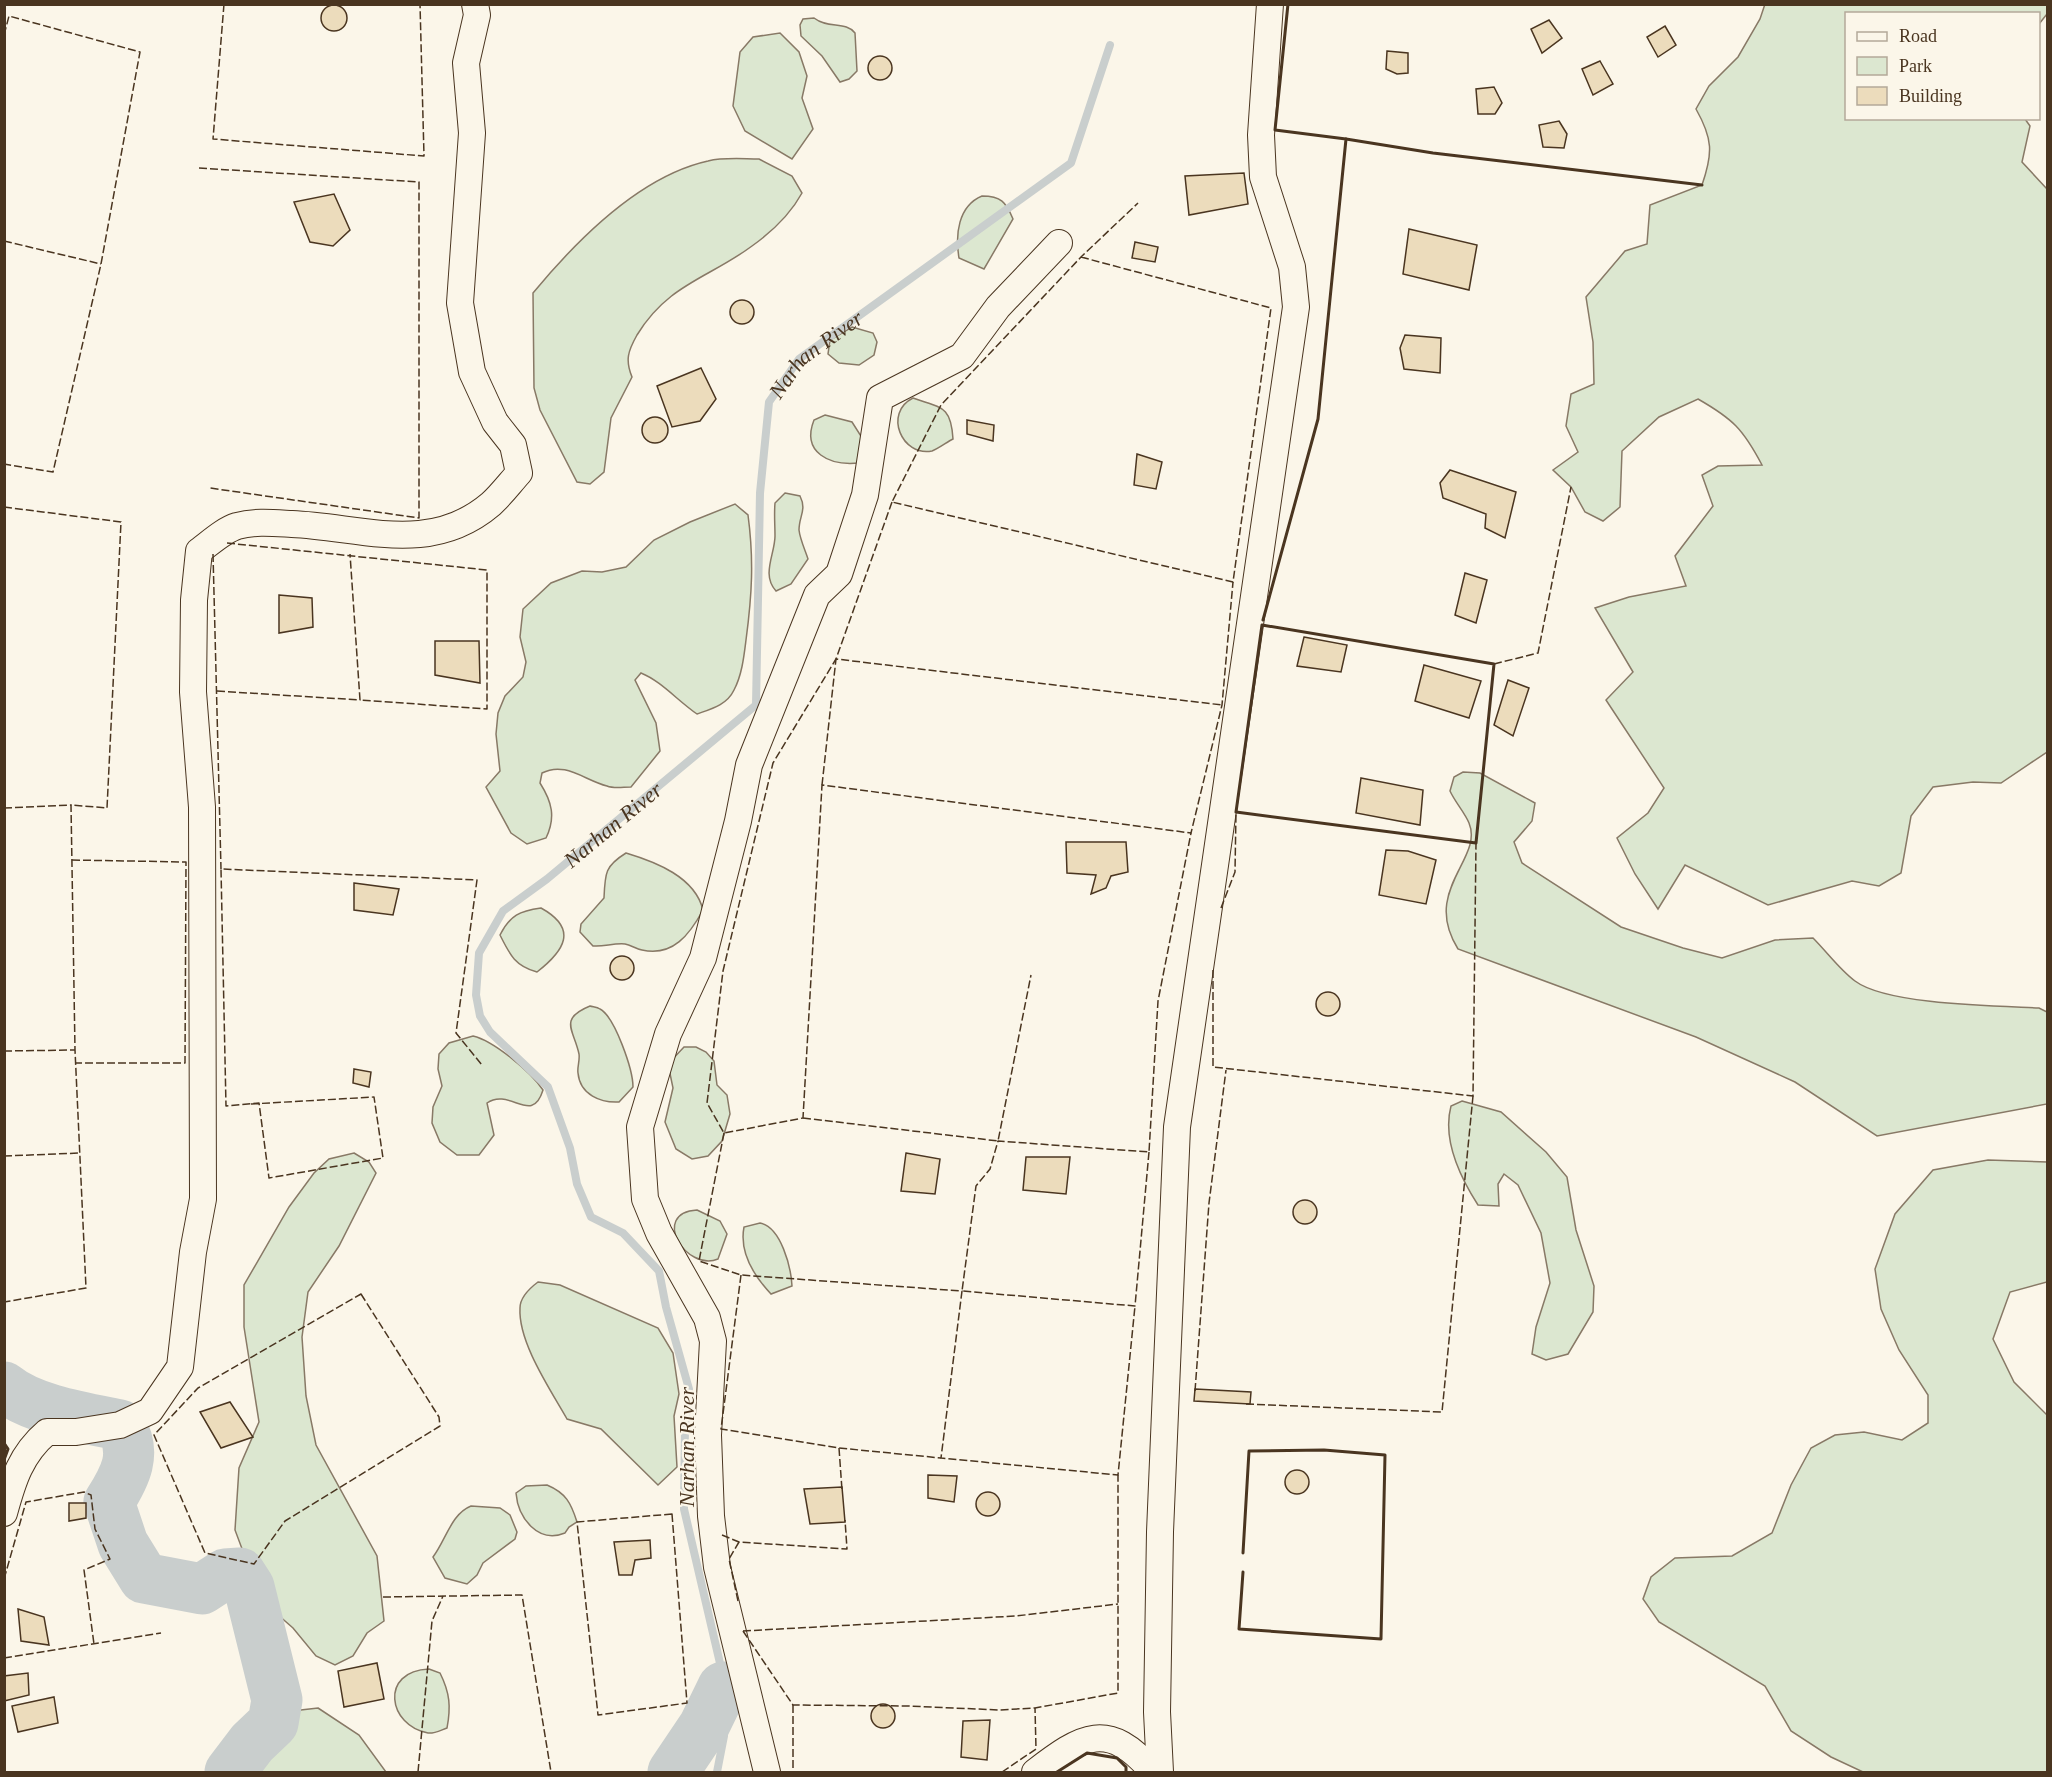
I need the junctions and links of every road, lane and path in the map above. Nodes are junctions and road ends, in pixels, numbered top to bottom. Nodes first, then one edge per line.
1 (475, 4) edge
2 (1270, 4) edge
3 (1059, 243) dead end
4 (4, 1513) edge
5 (767, 1773) edge
6 (1035, 1773) edge
7 (1153, 1773) edge
8 (1160, 1773) edge

1 - 4 street
2 - 8 street
3 - 5 street
6 - 7 street

